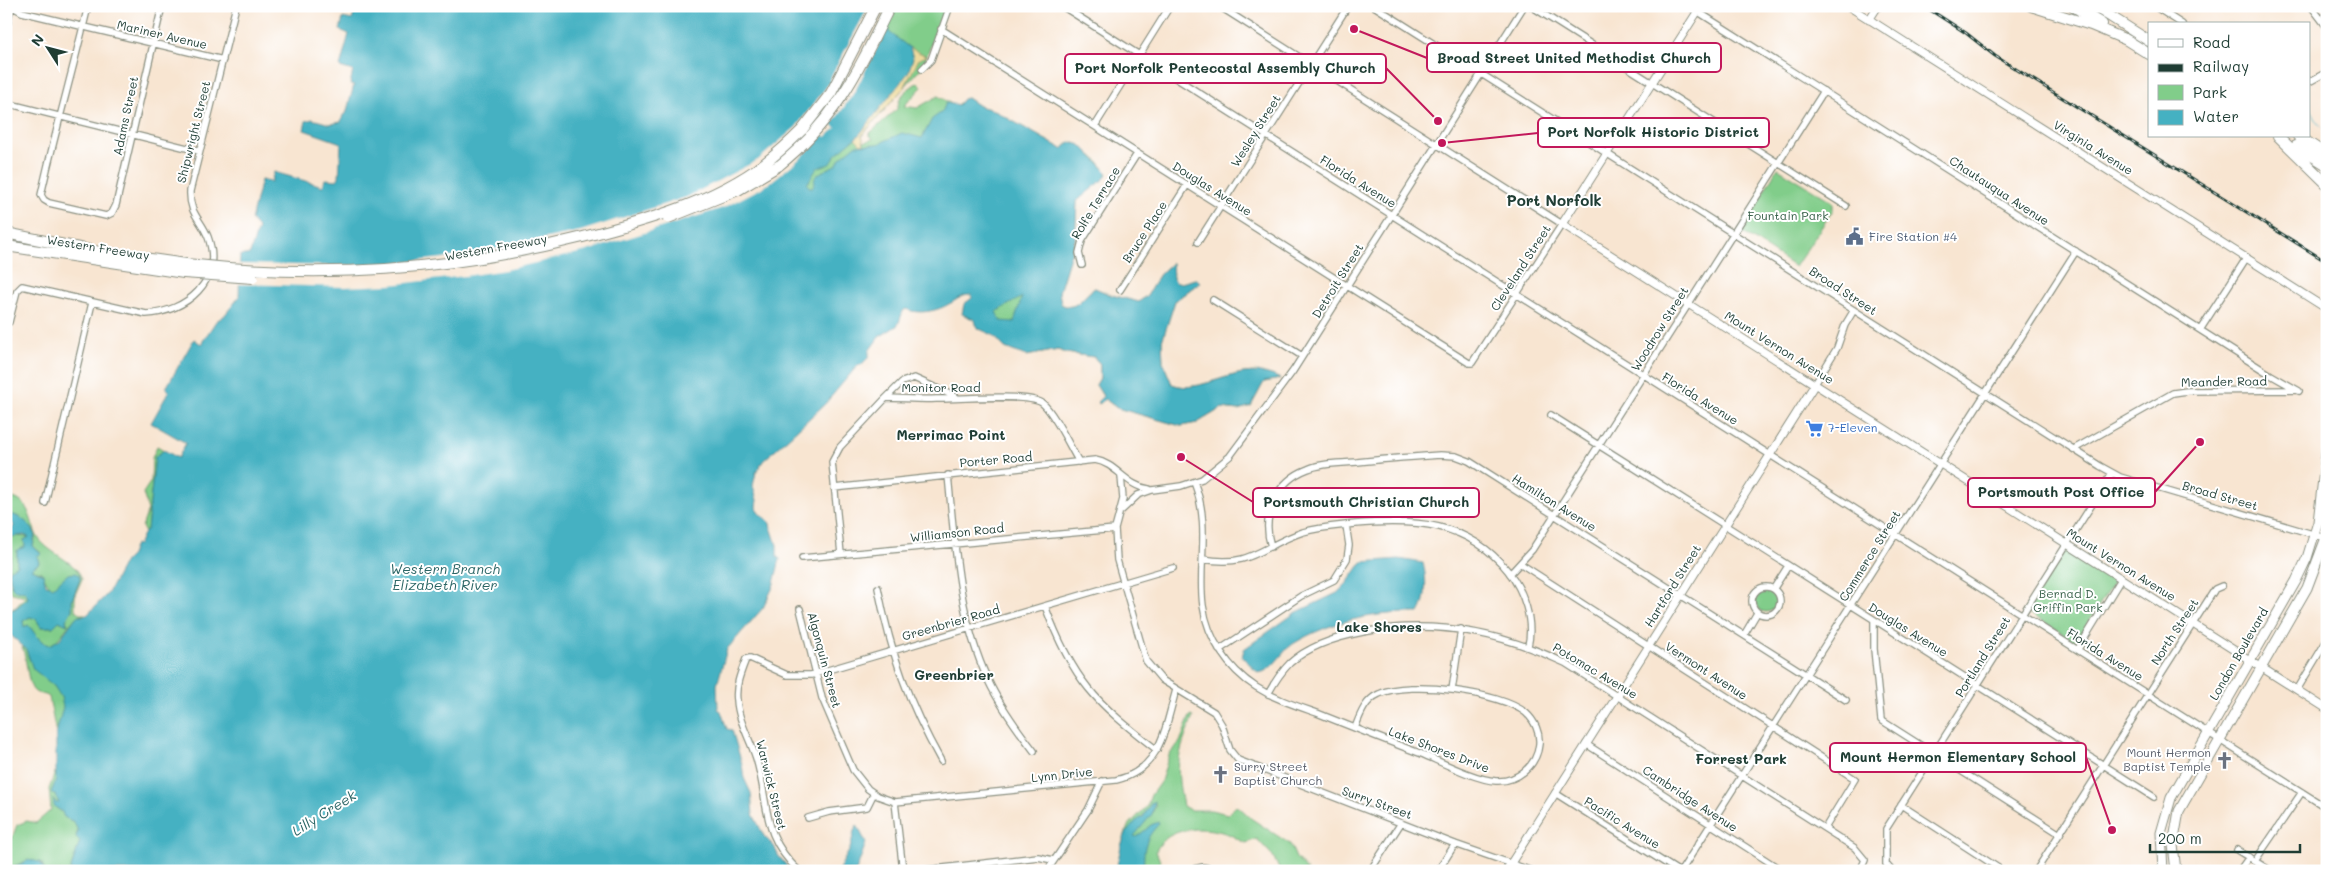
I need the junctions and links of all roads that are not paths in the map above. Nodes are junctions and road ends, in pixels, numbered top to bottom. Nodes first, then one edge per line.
1 (11, 6) edge
2 (88, 6) edge
3 (162, 6) edge
4 (236, 6) edge
5 (876, 6) edge
6 (890, 6) edge
7 (950, 6) edge
8 (1062, 6) edge
9 (1170, 6) edge
10 (1219, 6) edge
11 (1348, 6) edge
12 (1374, 6) edge
13 (1524, 6) edge
14 (1532, 6) edge
15 (1689, 6) edge
16 (1848, 6) edge
17 (1878, 6) edge
18 (2031, 6) edge
19 (2073, 6) edge
20 (2094, 6) edge
21 (2154, 6) edge
22 (2311, 6) edge
23 (1699, 9) edge
24 (1869, 20) junction
25 (2179, 22) edge
26 (83, 27) junction
27 (2327, 27) edge
28 (6, 30) edge
29 (941, 30) junction
30 (2148, 40) edge
31 (2129, 41) junction
32 (152, 44) junction
33 (2148, 53) edge
34 (1139, 55) junction
35 (223, 60) junction
36 (1311, 64) junction
37 (922, 69) dead end
38 (2327, 72) edge
39 (1481, 73) junction
40 (2310, 81) edge
41 (1652, 83) junction
42 (1824, 91) junction
43 (6, 103) edge
44 (60, 116) junction
45 (1095, 126) junction
46 (133, 134) junction
47 (1266, 135) junction
48 (2281, 138) edge
49 (2282, 138) edge
50 (2301, 138) edge
51 (1436, 144) junction
52 (199, 151) junction
53 (1138, 154) junction
54 (1607, 154) junction
55 (2327, 154) edge
56 (1778, 163) junction
57 (2327, 165) edge
58 (2327, 184) edge
59 (1187, 185) junction
60 (1221, 206) junction
61 (1846, 206) dead end
62 (1392, 215) junction
63 (1562, 224) junction
64 (6, 226) edge
65 (1734, 233) junction
66 (6, 234) edge
67 (1198, 242) dead end
68 (57, 244) junction
69 (6, 246) edge
70 (2076, 252) junction
71 (2247, 258) junction
72 (1082, 265) dead end
73 (185, 269) junction
74 (1347, 286) junction
75 (1120, 290) dead end
76 (1517, 294) junction
77 (1213, 300) dead end
78 (92, 303) junction
79 (1688, 304) junction
80 (2327, 309) edge
81 (1854, 310) junction
82 (9, 322) dead end
83 (2200, 330) junction
84 (1302, 356) junction
85 (1472, 363) joint
86 (1644, 375) junction
87 (1814, 384) junction
88 (2299, 390) joint
89 (1985, 393) junction
90 (957, 397) junction
91 (886, 398) junction
92 (1550, 415) dead end
93 (2327, 444) edge
94 (1599, 446) junction
95 (2074, 450) junction
96 (1770, 455) junction
97 (1079, 462) junction
98 (1940, 463) junction
99 (2112, 473) junction
100 (948, 475) junction
101 (1120, 476) junction
102 (1194, 482) junction
103 (834, 488) junction
104 (1152, 490) junction
105 (45, 502) dead end
106 (1121, 511) junction
107 (1554, 515) junction
108 (1346, 525) junction
109 (1725, 526) junction
110 (1115, 529) junction
111 (1895, 534) junction
112 (2314, 535) junction
113 (2326, 536) edge
114 (955, 544) junction
115 (2066, 544) junction
116 (1271, 547) junction
117 (841, 554) junction
118 (802, 558) dead end
119 (1203, 559) junction
120 (1521, 564) junction
121 (1788, 566) junction
122 (1173, 568) dead end
123 (1510, 574) junction
124 (2122, 579) junction
125 (1123, 583) junction
126 (2222, 586) dead end
127 (878, 588) dead end
128 (1774, 588) junction
129 (1681, 595) junction
130 (1045, 606) junction
131 (1851, 606) junction
132 (800, 609) dead end
133 (1758, 614) junction
134 (2022, 615) junction
135 (1874, 620) junction
136 (2193, 623) junction
137 (969, 628) junction
138 (1461, 629) junction
139 (1744, 635) junction
140 (2327, 640) edge
141 (1528, 646) junction
142 (1648, 646) junction
143 (2078, 649) junction
144 (1219, 650) junction
145 (892, 651) junction
146 (2250, 660) junction
147 (2261, 667) junction
148 (742, 669) joint
149 (815, 674) junction
150 (1807, 675) junction
151 (1978, 685) junction
152 (1176, 690) junction
153 (1452, 690) junction
154 (2297, 690) junction
155 (1268, 694) junction
156 (2148, 694) junction
157 (1617, 696) junction
158 (1846, 700) dead end
159 (2327, 708) edge
160 (1774, 726) junction
161 (1355, 728) junction
162 (2208, 732) junction
163 (2219, 739) junction
164 (1586, 744) junction
165 (1157, 750) junction
166 (1034, 751) dead end
167 (1933, 754) junction
168 (941, 761) dead end
169 (2104, 765) junction
170 (1743, 775) junction
171 (1102, 781) junction
172 (2302, 792) junction
173 (874, 793) junction
174 (1556, 793) junction
175 (2154, 797) dead end
176 (895, 802) junction
177 (1901, 805) junction
178 (2327, 808) edge
179 (808, 818) dead end
180 (1401, 823) junction
181 (1711, 825) junction
182 (1825, 828) junction
183 (2060, 834) junction
184 (1455, 844) junction
185 (2237, 850) dead end
186 (2249, 857) junction
187 (1052, 860) junction
188 (2255, 860) junction
189 (2327, 867) edge
190 (1508, 868) edge
191 (799, 871) edge
192 (903, 871) edge
193 (917, 871) edge
194 (1047, 871) edge
195 (1184, 871) edge
196 (1222, 871) edge
197 (1370, 871) edge
198 (1438, 871) edge
199 (1532, 871) edge
200 (1680, 871) edge
201 (1783, 871) edge
202 (1860, 871) edge
203 (1892, 871) edge
204 (2003, 871) edge
205 (2036, 871) edge
206 (2163, 871) edge
207 (2176, 871) edge
208 (2239, 871) edge
209 (2271, 871) edge
210 (2324, 871) edge

1 - 26 street, Mariner Avenue
1 - 28 street
2 - 26 street
3 - 32 street, Adams Street
4 - 35 street, Shipwright Street
5 - 73 highway, Western Freeway, bridge
6 - 73 highway, Western Freeway, bridge
7 - 29 street
8 - 34 street, Florida Avenue
9 - 34 street
10 - 36 street, Mount Vernon Avenue
11 - 36 street, Wesley Street
12 - 39 street, Broad Street
13 - 39 street, Detroit Street
14 - 41 street
15 - 23 street, Chautauqua Avenue
16 - 24 street, Virginia Avenue
17 - 24 street
18 - 31 highway
19 - 31 highway
20 - 30 highway
21 - 25 street
22 - 27 street
23 - 41 street, Cleveland Street
23 - 42 street, Chautauqua Avenue
24 - 71 street, Virginia Avenue
26 - 32 street, Mariner Avenue
26 - 44 street
29 - 37 street
29 - 45 street, Douglas Avenue
31 - 33 highway
32 - 35 street, Mariner Avenue
32 - 46 street, Adams Street
34 - 45 street
34 - 47 street, Florida Avenue
35 - 52 street, Shipwright Street
36 - 47 street, Wesley Street
36 - 51 street, Mount Vernon Avenue
38 - 40 street
39 - 51 street, Detroit Street
39 - 54 street, Broad Street
41 - 54 street, Cleveland Street
41 - 56 street
42 - 56 street, Woodrow Street
42 - 70 street, Chautauqua Avenue
43 - 44 street
44 - 46 street
44 - 46 street, Adams Street
45 - 53 street, Douglas Avenue
46 - 52 street
47 - 60 street, Wesley Street
47 - 62 street, Florida Avenue
48 - 58 highway
49 - 57 highway
50 - 55 highway
51 - 62 street, Detroit Street
51 - 63 street, Mount Vernon Avenue
52 - 78 street, Shipwright Street
53 - 59 street, Douglas Avenue
53 - 72 street, Rolfe Terrace
54 - 63 street, Cleveland Street
54 - 65 street, Broad Street
56 - 61 street
56 - 65 street, Woodrow Street
59 - 60 street, Douglas Avenue
59 - 75 street, Bruce Place
60 - 67 street, Wesley Street
60 - 74 street, Douglas Avenue
62 - 74 street, Detroit Street
62 - 76 street, Florida Avenue
63 - 76 street, Cleveland Street
63 - 79 street, Mount Vernon Avenue
64 - 68 highway
65 - 79 street, Woodrow Street
65 - 81 street, Broad Street
66 - 68 highway, Western Freeway
68 - 73 highway, Western Freeway
69 - 73 highway, Western Freeway
70 - 83 street, Chautauqua Avenue
70 - 89 street, Commerce Street
71 - 80 street, Virginia Avenue
71 - 83 street
74 - 84 street, Detroit Street
74 - 85 street, Douglas Avenue
76 - 85 street, Cleveland Street
76 - 86 street, Florida Avenue
77 - 84 street
78 - 82 street, Shipwright Street
78 - 105 street
79 - 86 street, Woodrow Street
79 - 87 street, Mount Vernon Avenue
81 - 87 street, Hartford Street
81 - 89 street, Broad Street
83 - 88 street, Chautauqua Avenue
84 - 102 street, Detroit Street
86 - 94 street, Woodrow Street
86 - 96 street, Florida Avenue
87 - 96 street, Hartford Street
87 - 98 street, Mount Vernon Avenue
88 - 95 street, Meander Road
89 - 95 street, Broad Street
89 - 98 street, Commerce Street
90 - 91 street, Monitor Road
90 - 91 street
90 - 97 street, Monitor Road
91 - 103 street, Monitor Road
92 - 94 street, Douglas Avenue
93 - 112 main road, London Boulevard
94 - 107 street, Woodrow Street
94 - 109 street, Douglas Avenue
95 - 99 street, Broad Street
96 - 109 street, Hartford Street
96 - 111 street, Florida Avenue
97 - 100 street, Porter Road
97 - 101 street, Porter Road
98 - 111 street, Commerce Street
98 - 115 street, Mount Vernon Avenue
99 - 112 street, Broad Street
99 - 115 street, Portland Street
100 - 103 street, Porter Road
100 - 114 street
101 - 104 street, Porter Road
101 - 106 street, Surry Street
102 - 104 street, Detroit Street
102 - 119 street, Lake Shores Drive
103 - 117 street, Monitor Road
104 - 106 street, Detroit Street
106 - 110 street, Surry Street
107 - 116 street, Hamilton Avenue
107 - 120 street, Woodrow Street
107 - 129 street, Hamilton Avenue
108 - 116 street
108 - 123 street
108 - 144 street
109 - 121 street, Douglas Avenue
109 - 129 street, Hartford Street
110 - 114 street, Williamson Road
110 - 125 street, Surry Street
111 - 131 street, Commerce Street
111 - 134 street, Florida Avenue
112 - 113 street, Broad Street
112 - 146 main road, London Boulevard
113 - 147 main road, London Boulevard
114 - 117 street, Williamson Road
114 - 137 street
115 - 124 street, Mount Vernon Avenue
115 - 134 street, Portland Street
116 - 119 street
117 - 118 street, Williamson Road
119 - 144 street, Lake Shores Drive
120 - 123 street, Woodrow Street
120 - 142 street, Vermont Avenue
121 - 128 street
121 - 131 street, Douglas Avenue
122 - 125 street, Greenbrier Road
123 - 141 street
124 - 136 street, Mount Vernon Avenue
124 - 143 street
125 - 130 street, Greenbrier Road
125 - 152 street, Surry Street
126 - 136 street, North Street
127 - 145 street
128 - 133 street
128 - 133 street
129 - 139 street, Hamilton Avenue
129 - 142 street, Hartford Street
130 - 137 street, Greenbrier Road
130 - 165 street
131 - 135 street, Douglas Avenue
131 - 150 street, Commerce Street
132 - 149 street, Algonquin Street
133 - 139 street
134 - 143 street, Florida Avenue
134 - 151 street, Portland Street
135 - 151 street, Douglas Avenue
135 - 167 street
136 - 146 street, Mount Vernon Avenue
136 - 156 street, North Street
137 - 145 street, Greenbrier Road
137 - 166 street
138 - 141 street, Potomac Avenue
138 - 153 street
138 - 155 street, Potomac Avenue
139 - 150 street, Hamilton Avenue
140 - 154 street
141 - 157 street, Potomac Avenue
142 - 157 street, Hartford Street
142 - 160 street, Vermont Avenue
143 - 156 street, Florida Avenue
144 - 155 street, Lake Shores Drive
145 - 149 street, Greenbrier Road
145 - 168 street
146 - 147 street, Mount Vernon Avenue
146 - 162 main road, London Boulevard
147 - 154 street, Mount Vernon Avenue
147 - 163 main road, London Boulevard
148 - 149 street, Greenbrier Road
148 - 191 street, Warwick Street
149 - 173 street, Algonquin Street
150 - 158 street, Hamilton Avenue
150 - 160 street, Commerce Street
151 - 167 street, Portland Street
151 - 169 street, Douglas Avenue
152 - 165 street, Lynn Drive
152 - 180 street, Surry Street
153 - 161 street, Lake Shores Drive
153 - 161 street, Lake Shores Drive
154 - 159 street, Mount Vernon Avenue
155 - 161 street, Lake Shores Drive
156 - 162 street, Florida Avenue
156 - 169 street, North Street
157 - 164 street, Hartford Street
157 - 170 street, Potomac Avenue
160 - 170 street, Commerce Street
160 - 182 street, Vermont Avenue
162 - 163 street, Florida Avenue
162 - 206 main road, London Boulevard
163 - 172 street, Florida Avenue
163 - 207 main road, London Boulevard
164 - 174 street, Hartford Street
164 - 181 street, Cambridge Avenue
165 - 171 street, Lynn Drive
167 - 177 street, Portland Street
167 - 183 street
169 - 175 street, Douglas Avenue
169 - 183 street, North Street
170 - 181 street, Commerce Street
170 - 182 street, Potomac Avenue
171 - 176 street, Lynn Drive
171 - 187 street
172 - 178 street, Florida Avenue
172 - 188 street
173 - 176 street
173 - 179 street
174 - 190 street, Hartford Street
174 - 200 street, Pacific Avenue
176 - 192 street
177 - 203 street, Portland Street
177 - 204 street
180 - 184 street, Surry Street
180 - 197 street
181 - 200 street, Commerce Street
181 - 201 street, Cambridge Avenue
182 - 202 street, Potomac Avenue
183 - 205 street, North Street
184 - 190 street, Surry Street
184 - 198 street
185 - 186 street
186 - 188 street
186 - 208 street
187 - 193 street
187 - 194 street
188 - 209 street
189 - 210 main road
190 - 199 street, Surry Street
195 - 196 street

